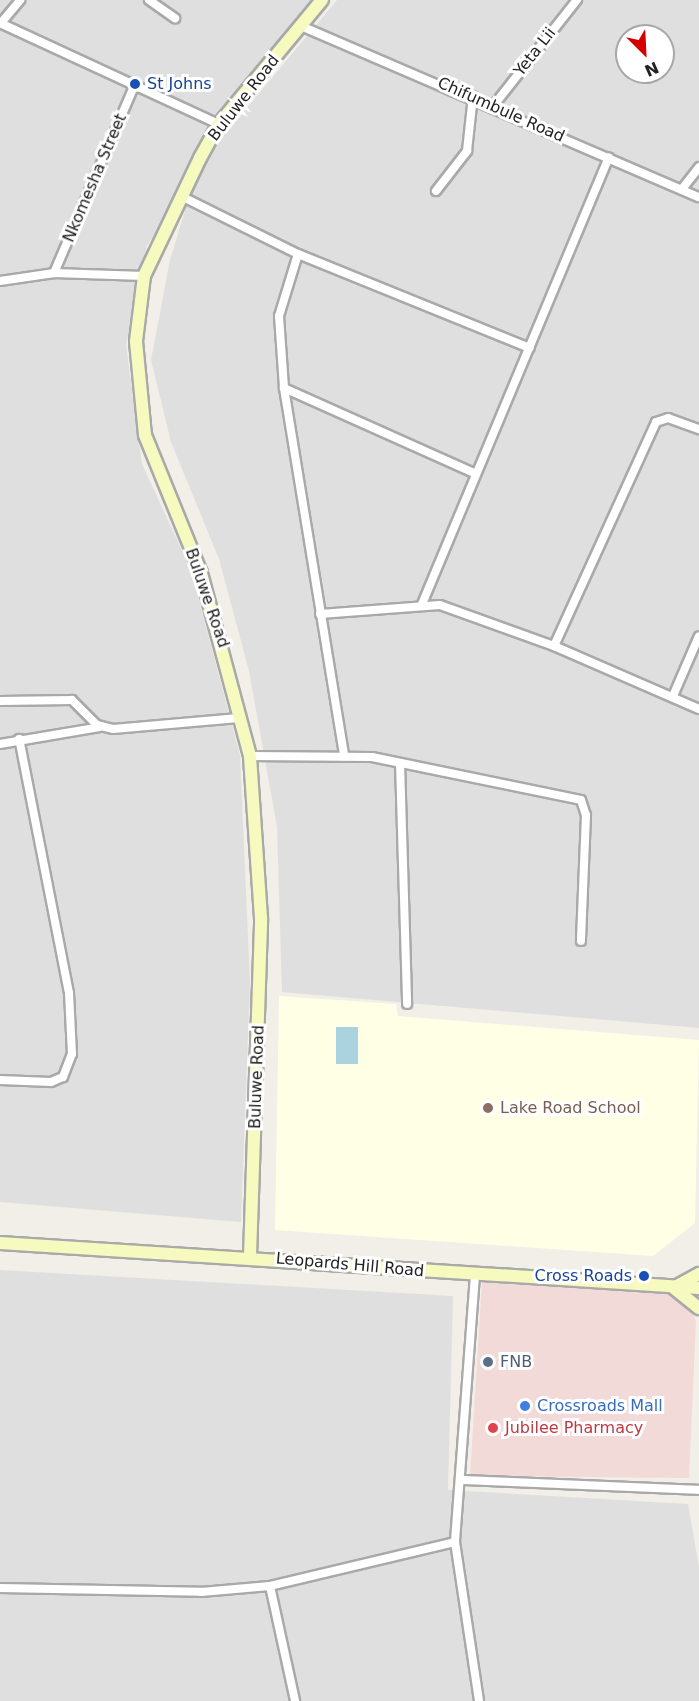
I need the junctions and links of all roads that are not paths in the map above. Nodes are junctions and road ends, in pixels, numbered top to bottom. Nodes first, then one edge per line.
1 (20, 0) edge
2 (149, 0) edge
3 (322, 0) edge
4 (577, 0) edge
5 (175, 18) dead end
6 (0, 23) edge
7 (301, 26) junction
8 (135, 84) junction
9 (473, 96) junction
10 (494, 105) junction
11 (219, 124) junction
12 (609, 158) junction
13 (699, 167) edge
14 (682, 189) junction
15 (436, 191) dead end
16 (181, 196) junction
17 (699, 197) edge
18 (298, 254) junction
19 (54, 273) junction
20 (144, 276) junction
21 (0, 281) edge
22 (530, 348) junction
23 (284, 388) junction
24 (699, 429) edge
25 (476, 474) junction
26 (422, 604) junction
27 (320, 614) junction
28 (699, 636) edge
29 (554, 646) junction
30 (673, 696) junction
31 (0, 700) edge
32 (699, 709) edge
33 (239, 718) junction
34 (100, 727) junction
35 (19, 739) junction
36 (0, 744) edge
37 (250, 756) junction
38 (344, 756) junction
39 (400, 763) junction
40 (581, 941) dead end
41 (407, 1004) dead end
42 (0, 1080) edge
43 (0, 1243) edge
44 (250, 1256) junction
45 (699, 1274) edge
46 (475, 1275) junction
47 (673, 1287) junction
48 (699, 1288) edge
49 (699, 1308) edge
50 (462, 1480) junction
51 (699, 1490) edge
52 (455, 1542) junction
53 (270, 1586) junction
54 (0, 1588) edge
55 (295, 1701) edge
56 (479, 1701) edge

1 - 6 street
2 - 5 street
3 - 7 street, Buluwe Road
4 - 10 street, Yeta Lii
6 - 8 street
7 - 9 street, Chifumbule Road
7 - 11 street, Buluwe Road
8 - 11 street
8 - 19 street, Nkomesha Street
9 - 10 street, Chifumbule Road
9 - 15 street
10 - 12 street, Chifumbule Road
11 - 16 street, Buluwe Road
12 - 14 street, Chifumbule Road
12 - 22 street
13 - 14 street
14 - 17 street, Chifumbule Road
16 - 18 street
16 - 20 street, Buluwe Road
18 - 22 street
18 - 23 street
19 - 20 street
19 - 21 street
20 - 33 street, Buluwe Road
22 - 25 street
23 - 25 street
23 - 27 street
24 - 29 street
25 - 26 street
26 - 27 street
26 - 29 street
27 - 38 street
28 - 30 street
29 - 30 street
30 - 32 street
31 - 34 street
33 - 34 street
33 - 37 street, Buluwe Road
34 - 35 street
35 - 36 street
35 - 42 street
37 - 38 street
37 - 44 street, Buluwe Road
38 - 39 street
39 - 40 street
39 - 41 street
43 - 44 street, Leopards Hill Road
44 - 46 street, Leopards Hill Road
45 - 47 street
46 - 47 street, Leopards Hill Road
46 - 50 street
47 - 48 street, Leopards Hill Road
47 - 49 street
50 - 51 street
50 - 52 street
52 - 53 street
52 - 56 street
53 - 54 street
53 - 55 street

